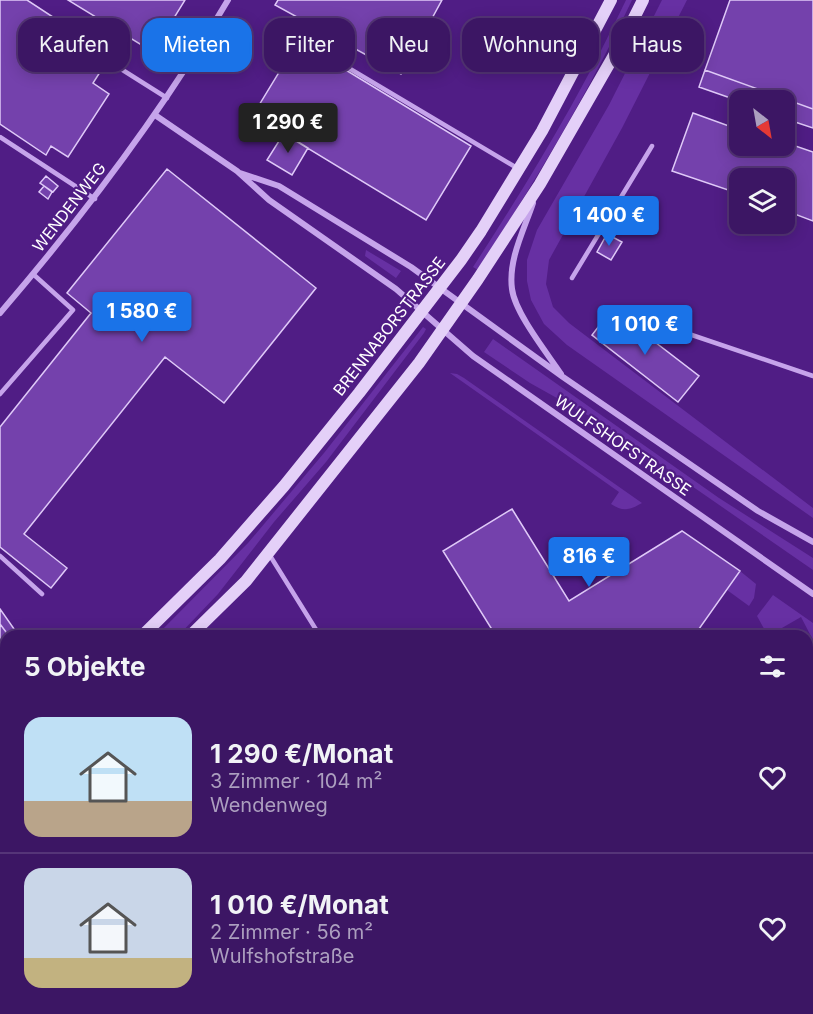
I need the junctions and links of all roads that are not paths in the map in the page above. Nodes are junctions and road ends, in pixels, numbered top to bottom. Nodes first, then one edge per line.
1 (228, 0) edge
2 (611, 0) edge
3 (643, 0) edge
4 (126, 72) edge
5 (355, 72) edge
6 (167, 98) junction
7 (155, 116) junction
8 (0, 137) edge
9 (652, 146) dead end
10 (519, 169) junction
11 (237, 171) junction
12 (540, 184) junction
13 (94, 199) junction
14 (33, 274) junction
15 (572, 278) dead end
16 (439, 288) junction
17 (461, 304) junction
18 (422, 311) junction
19 (0, 313) edge
20 (443, 330) junction
21 (680, 331) dead end
22 (813, 376) edge
23 (563, 377) junction
24 (0, 394) edge
25 (813, 542) edge
26 (269, 554) junction
27 (0, 556) edge
28 (42, 594) dead end
29 (813, 594) edge
30 (148, 630) edge
31 (196, 630) edge
32 (317, 630) edge

1 - 6 street, WENDENWEG
2 - 10 main road, BRENNABORSTRASSE
3 - 12 main road
4 - 6 lane
5 - 10 lane
6 - 7 street, WENDENWEG
7 - 11 street
7 - 13 street, WENDENWEG
8 - 13 lane
9 - 15 lane
10 - 16 main road, BRENNABORSTRASSE
11 - 16 street
11 - 18 street
12 - 17 main road
12 - 23 street
13 - 14 street, WENDENWEG
14 - 19 street, WENDENWEG
14 - 24 lane
16 - 17 street, WULFSHOFSTRASSE
16 - 18 main road, BRENNABORSTRASSE
17 - 20 main road
17 - 23 street, WULFSHOFSTRASSE
18 - 20 street, WULFSHOFSTRASSE
18 - 30 main road, BRENNABORSTRASSE
20 - 26 main road
20 - 29 street, WULFSHOFSTRASSE
21 - 22 lane
23 - 25 street, WULFSHOFSTRASSE
26 - 31 main road
26 - 32 lane
27 - 28 lane

